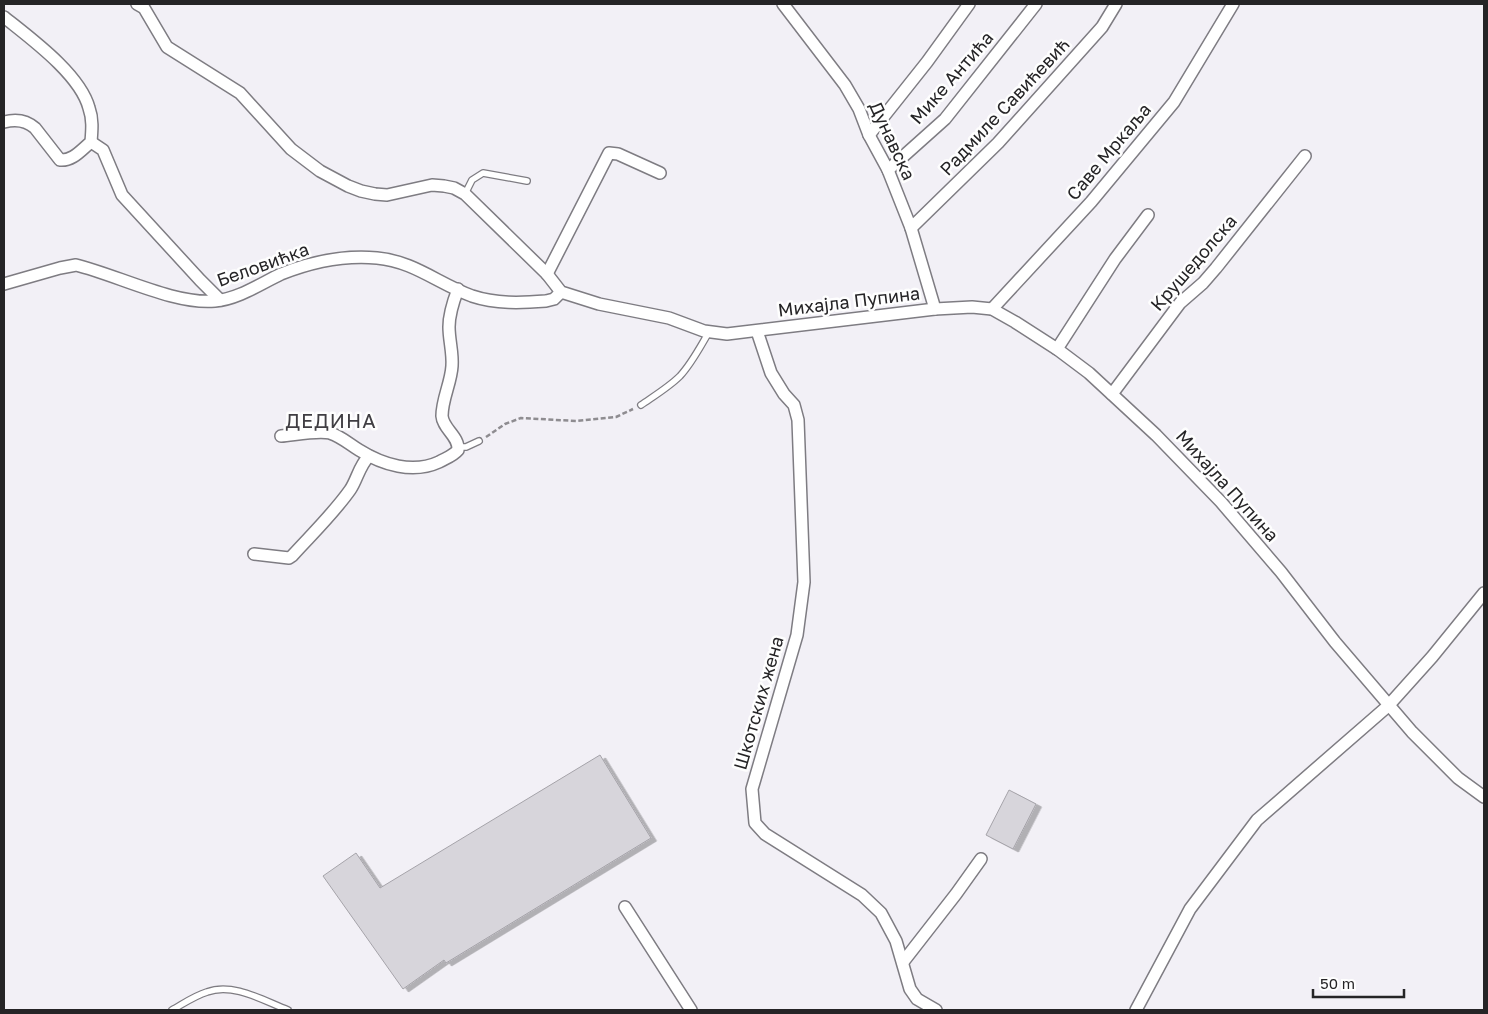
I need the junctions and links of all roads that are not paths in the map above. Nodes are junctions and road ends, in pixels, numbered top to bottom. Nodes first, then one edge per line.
1 (137, 4) edge
2 (969, 4) edge
3 (1036, 4) edge
4 (1116, 4) edge
5 (1233, 4) edge
6 (788, 6) edge
7 (4, 17) edge
8 (4, 122) edge
9 (869, 135) junction
10 (90, 142) junction
11 (1305, 156) dead end
12 (888, 170) junction
13 (660, 172) dead end
14 (527, 181) dead end
15 (465, 194) junction
16 (1148, 215) dead end
17 (911, 228) junction
18 (547, 274) junction
19 (4, 284) edge
20 (458, 290) junction
21 (561, 292) junction
22 (220, 300) junction
23 (936, 309) junction
24 (992, 309) junction
25 (756, 331) junction
26 (708, 332) junction
27 (1057, 349) junction
28 (1112, 394) junction
29 (641, 405) road end
30 (280, 436) dead end
31 (479, 441) road end
32 (459, 447) junction
33 (369, 456) junction
34 (254, 554) dead end
35 (1484, 593) edge
36 (1388, 706) junction
37 (1484, 797) edge
38 (981, 859) dead end
39 (624, 907) dead end
40 (903, 962) junction
41 (172, 1010) edge
42 (288, 1010) edge
43 (691, 1010) edge
44 (936, 1010) edge
45 (1136, 1010) edge

1 - 15 street
2 - 9 street
3 - 12 street, Мике Антића
4 - 17 street, Радмиле Савићевић
5 - 24 street, Саве Мркаља
6 - 9 street, Дунавска
7 - 10 street
8 - 10 street
9 - 12 street, Дунавска
10 - 22 street
11 - 28 street, Крушедолска
12 - 17 street, Дунавска
13 - 18 street
14 - 15 lane
15 - 18 street
16 - 27 street
17 - 23 street, Дунавска
18 - 21 street
19 - 22 street, Беловићка
20 - 21 street, Беловићка
20 - 22 street, Беловићка
20 - 32 street
21 - 26 street, Михајла Пупина
23 - 24 street, Михајла Пупина
23 - 25 street, Михајла Пупина
24 - 27 street, Михајла Пупина
25 - 26 street, Михајла Пупина
25 - 40 street, Шкотских жена
26 - 29 lane
27 - 28 street, Михајла Пупина
28 - 36 street, Михајла Пупина
30 - 33 street
31 - 32 lane
32 - 33 street
33 - 34 street
35 - 36 street
36 - 37 street, Михајла Пупина
36 - 45 street
38 - 40 street
39 - 43 street
40 - 44 street, Шкотских жена
41 - 42 lane

